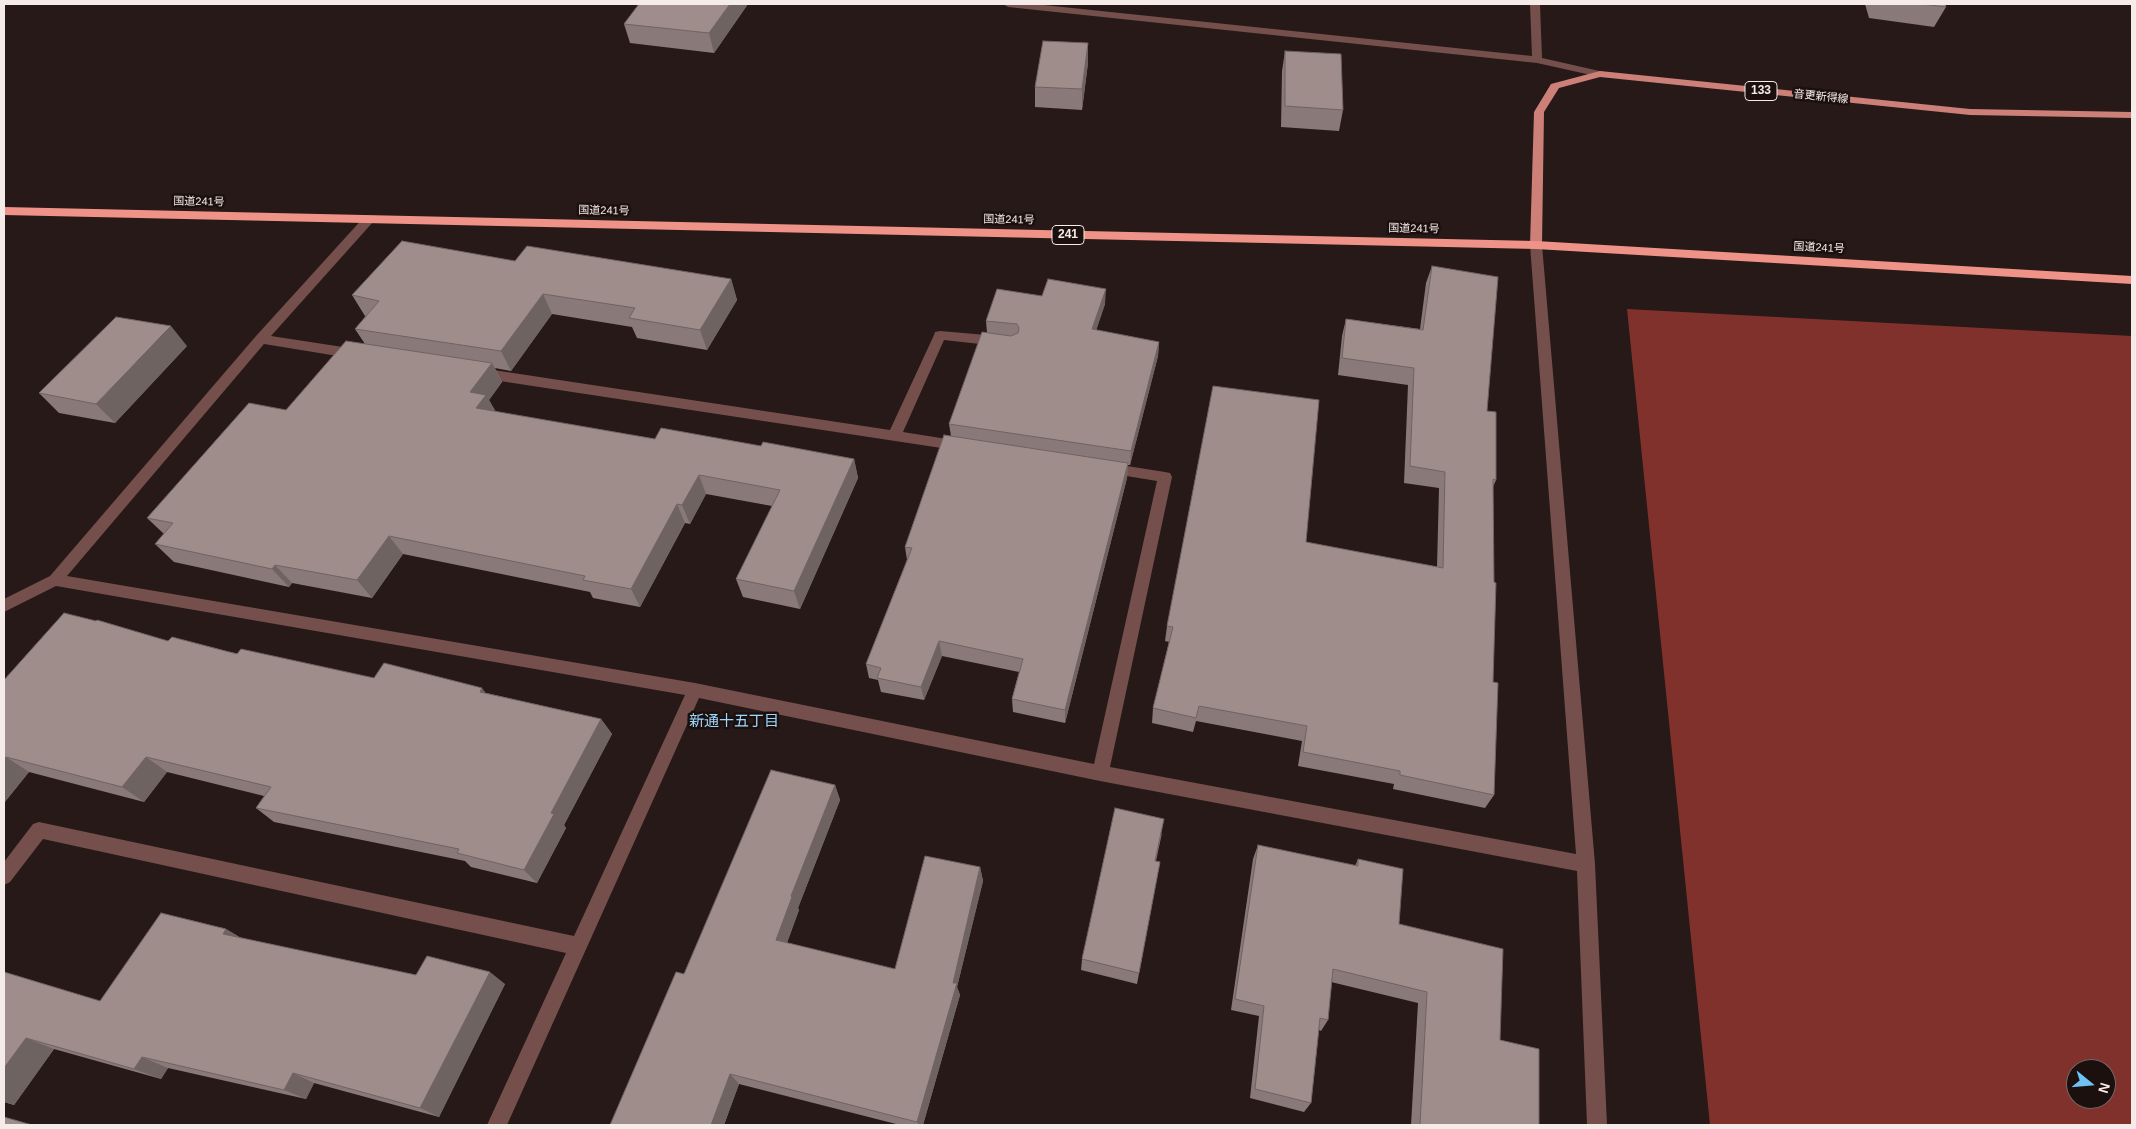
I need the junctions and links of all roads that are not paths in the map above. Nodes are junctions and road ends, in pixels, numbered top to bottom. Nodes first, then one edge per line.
1 (1008, 4) edge
2 (1535, 4) edge
3 (1537, 60) junction
4 (1600, 74) junction
5 (2132, 115) edge
6 (4, 211) edge
7 (369, 219) junction
8 (1536, 246) junction
9 (2132, 280) edge
10 (261, 339) junction
11 (1012, 343) edge
12 (370, 356) edge
13 (468, 371) edge
14 (894, 436) junction
15 (971, 447) edge
16 (1097, 467) edge
17 (55, 580) junction
18 (4, 606) edge
19 (695, 690) junction
20 (1100, 773) junction
21 (1586, 864) junction
22 (4, 876) edge
23 (578, 946) junction
24 (497, 1125) edge
25 (1597, 1125) edge

1 - 3 street
2 - 3 street
3 - 4 street
4 - 5 main road, 音更新得線 / 133
4 - 8 main road, 音更新得線 / 133
6 - 7 highway, 国道241号 / 241
7 - 8 highway, 国道241号 / 241
7 - 10 street
8 - 9 highway, 国道241号 / 241
8 - 21 street
10 - 12 street
10 - 17 street
11 - 14 street
13 - 14 street
14 - 15 street
16 - 20 street
17 - 18 street
17 - 19 street
19 - 20 street
19 - 23 street
20 - 21 street
21 - 25 street
22 - 23 street
23 - 24 street

